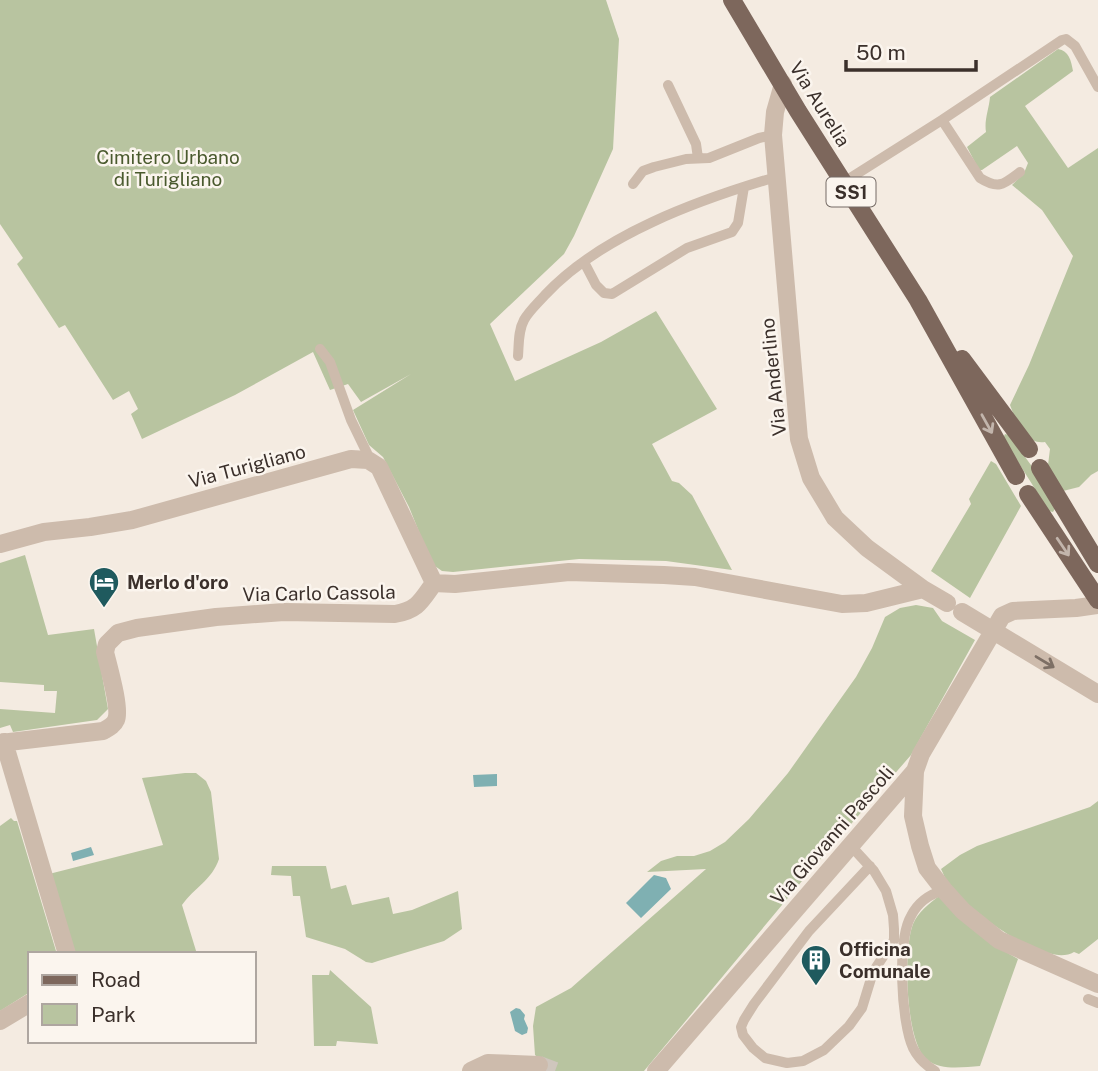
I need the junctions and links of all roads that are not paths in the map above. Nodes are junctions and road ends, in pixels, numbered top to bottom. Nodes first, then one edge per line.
1 (732, 0) edge
2 (783, 84) junction
3 (668, 85) dead end
4 (1098, 87) edge
5 (942, 120) junction
6 (773, 135) junction
7 (698, 158) junction
8 (1020, 172) dead end
9 (776, 177) junction
10 (844, 182) junction
11 (633, 184) dead end
12 (744, 187) junction
13 (584, 262) junction
14 (918, 300) junction
15 (320, 349) dead end
16 (518, 356) dead end
17 (1029, 449) dead end
18 (369, 460) junction
19 (1040, 468) dead end
20 (1016, 476) dead end
21 (1028, 494) dead end
22 (0, 544) edge
23 (1098, 564) edge
24 (434, 583) junction
25 (923, 589) junction
26 (1098, 602) edge
27 (993, 630) junction
28 (1098, 694) edge
29 (2, 742) edge
30 (915, 771) junction
31 (851, 846) junction
32 (870, 866) junction
33 (944, 890) junction
34 (66, 952) edge
35 (1095, 996) edge
36 (28, 1004) edge
37 (0, 1021) edge
38 (539, 1065) dead end
39 (471, 1071) edge
40 (656, 1071) edge
41 (935, 1071) edge

1 - 2 main road, Via Aurelia / SS1
2 - 6 street, Via Anderlino
2 - 10 main road, Via Aurelia / SS1
3 - 7 lane
4 - 5 lane
5 - 8 lane
5 - 10 lane
6 - 7 lane
6 - 9 street, Via Anderlino
7 - 11 lane
9 - 12 lane
9 - 25 street, Via Anderlino
10 - 14 main road, Via Aurelia / SS1
12 - 13 lane
12 - 13 lane
13 - 16 lane
14 - 17 main road, Via Aurelia / SS1
14 -> 20 main road, Via Aurelia / SS1
15 - 18 lane
18 - 22 street, Via Turigliano
18 - 24 street
19 - 23 main road
21 -> 26 main road
24 - 25 street
24 - 29 street, Via Carlo Cassola
25 - 27 street, Via Anderlino
26 - 27 street, Via Giovanni Pascoli
27 -> 28 street, Via Anderlino
27 - 30 street, Via Giovanni Pascoli
29 - 34 street, Via Carlo Cassola
30 - 31 street, Via Giovanni Pascoli
30 - 33 street
31 - 32 lane
31 - 40 street, Via Giovanni Pascoli
32 - 32 lane
33 - 35 street
33 - 41 lane
36 - 37 street
38 - 39 street

